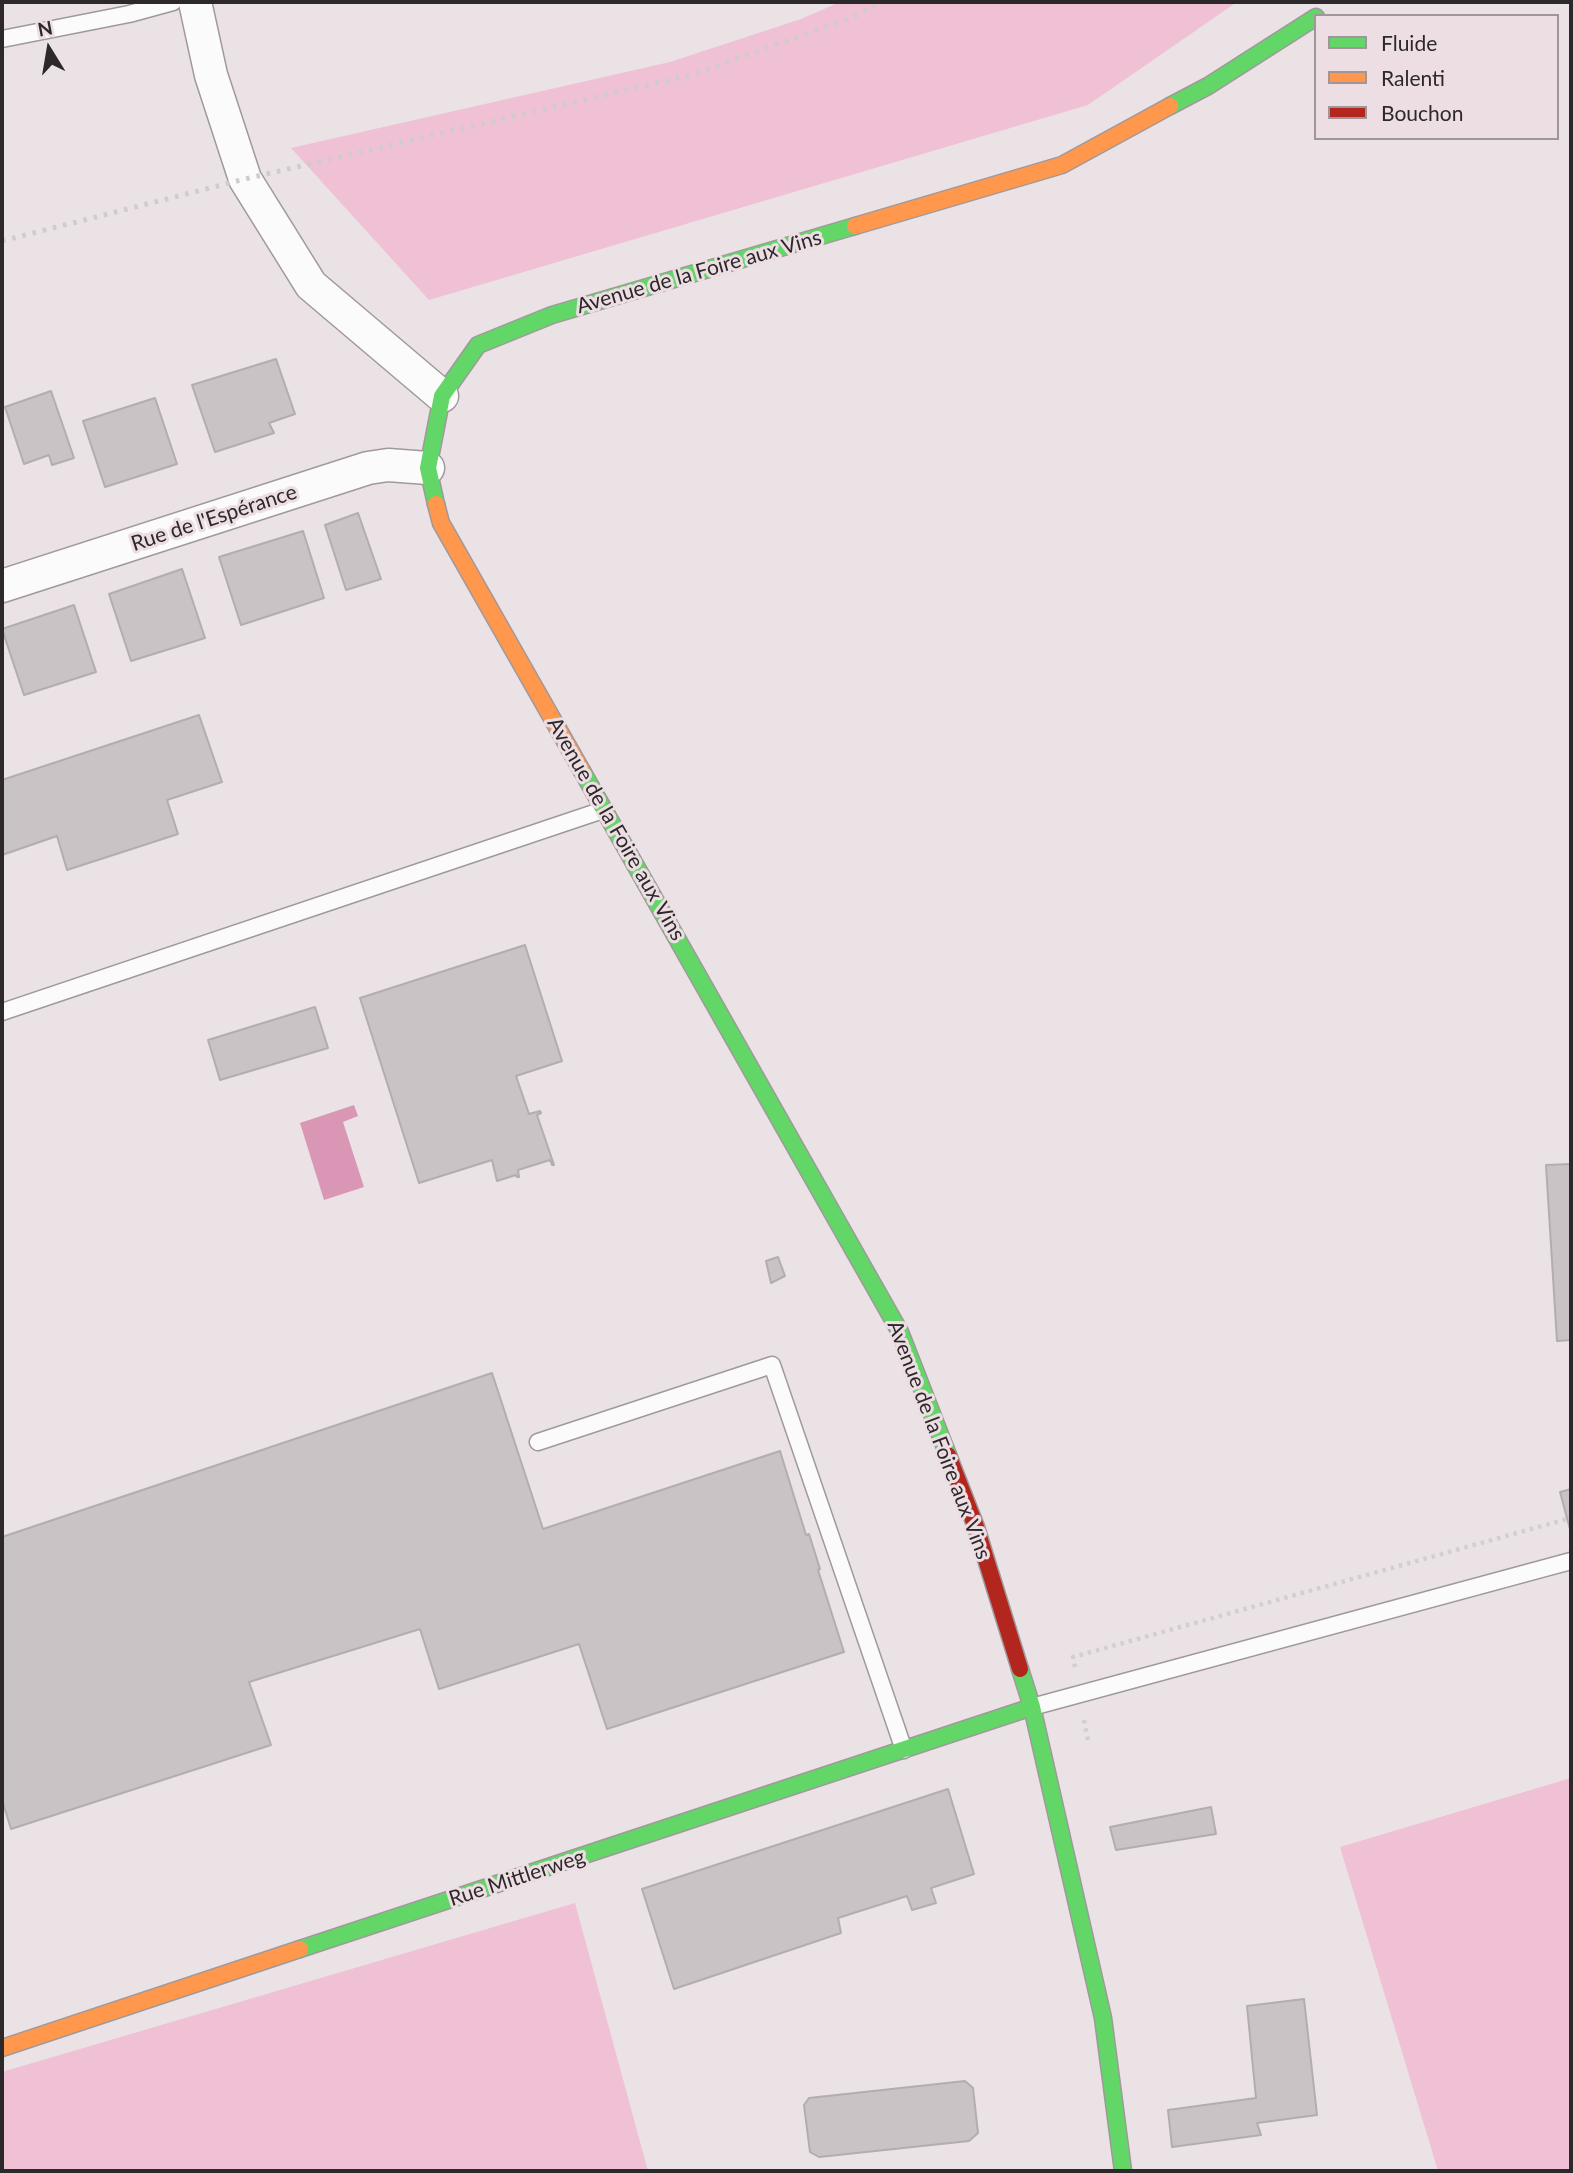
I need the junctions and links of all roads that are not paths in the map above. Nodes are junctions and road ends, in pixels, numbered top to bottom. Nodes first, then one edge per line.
1 (173, 2) edge
2 (195, 2) edge
3 (1314, 18) edge
4 (2, 39) edge
5 (442, 396) junction
6 (428, 468) junction
7 (2, 586) edge
8 (605, 809) junction
9 (2, 1012) edge
10 (538, 1441) dead end
11 (1571, 1560) edge
12 (1032, 1707) junction
13 (904, 1750) junction
14 (2, 2048) edge
15 (1123, 2171) edge

1 - 4 lane
2 - 5 street
3 - 5 street, Avenue de la Foire aux Vins
5 - 6 street, Avenue de la Foire aux Vins
6 - 7 street, Rue de l'Espérance
6 - 8 street, Avenue de la Foire aux Vins
8 - 9 lane
8 - 12 street, Avenue de la Foire aux Vins
10 - 13 lane
11 - 12 lane
12 - 13 street, Rue Mittlerweg
12 - 15 street, Avenue de la Foire aux Vins
13 - 14 street, Rue Mittlerweg

